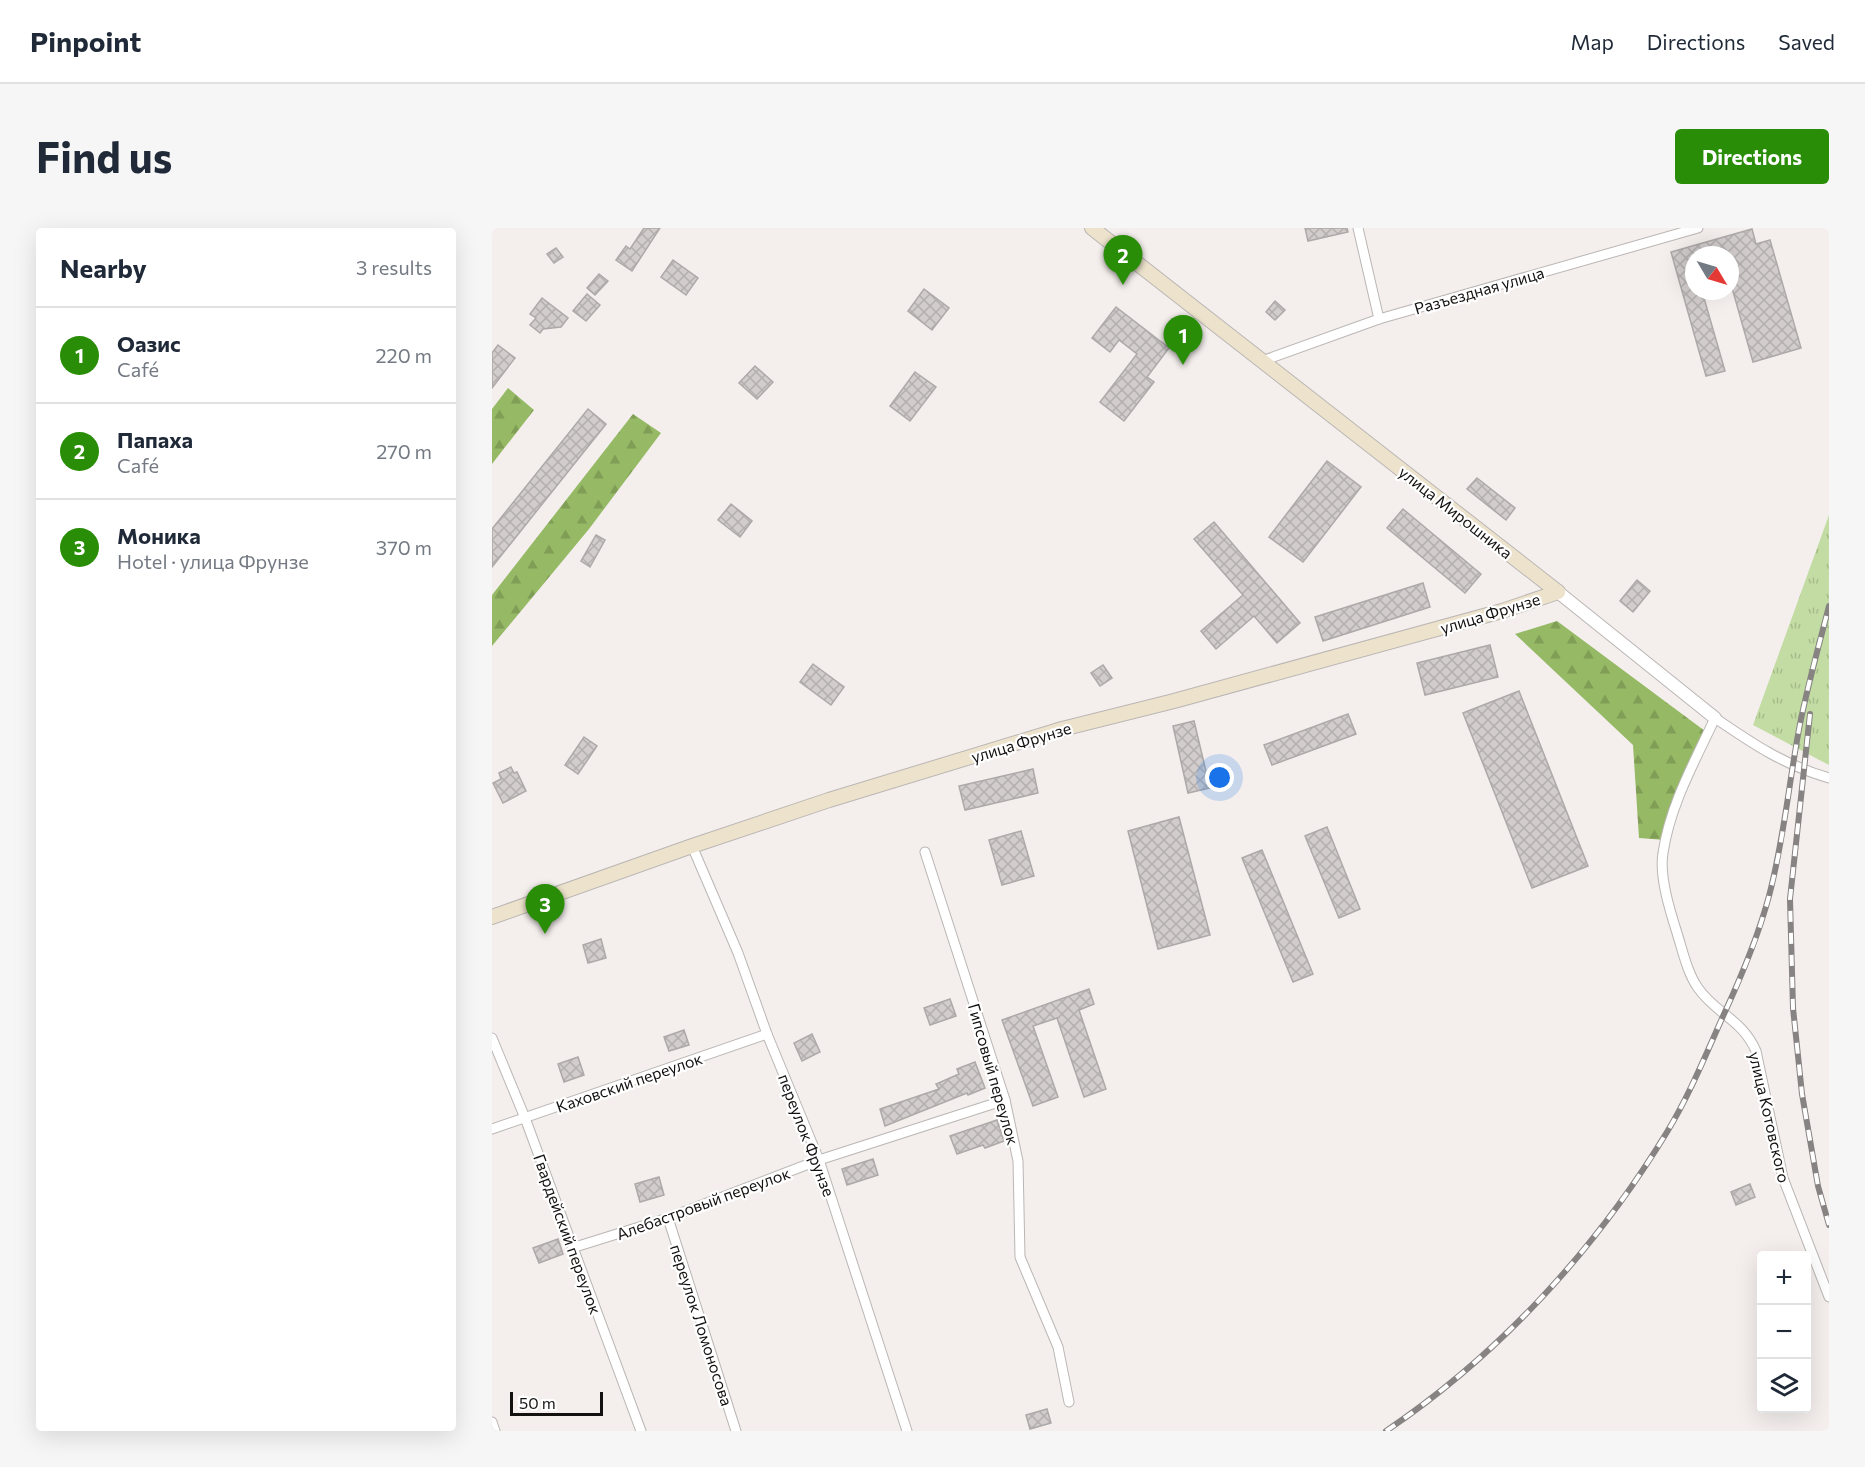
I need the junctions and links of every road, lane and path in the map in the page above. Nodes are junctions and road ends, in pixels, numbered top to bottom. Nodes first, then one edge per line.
1 (1092, 228) edge
2 (1358, 228) edge
3 (1698, 228) edge
4 (1686, 230) edge
5 (1379, 319) junction
6 (1262, 361) junction
7 (1558, 592) junction
8 (1715, 718) junction
9 (1829, 778) edge
10 (692, 846) junction
11 (925, 852) dead end
12 (492, 917) edge
13 (767, 1034) junction
14 (492, 1038) edge
15 (1005, 1100) junction
16 (525, 1118) junction
17 (492, 1129) edge
18 (819, 1160) junction
19 (668, 1218) junction
20 (572, 1248) junction
21 (1829, 1297) edge
22 (1069, 1402) dead end
23 (492, 1422) edge
24 (495, 1431) edge
25 (641, 1431) edge
26 (736, 1431) edge
27 (907, 1431) edge

1 - 6 main road, улица Мирошника
2 - 5 street
3 - 4 street, Разъездная улица
4 - 5 street, Разъездная улица
5 - 6 street, Разъездная улица
6 - 7 main road, улица Мирошника
7 - 8 street, улица Мирошника
7 - 10 main road, улица Фрунзе
8 - 9 street, улица Мирошника
8 - 21 street, улица Котовского
10 - 12 main road, улица Фрунзе
10 - 13 street, переулок Фрунзе
11 - 15 street, Гипсовый переулок
13 - 16 street, Каховский переулок
13 - 18 street, переулок Фрунзе
14 - 16 street, Гвардейский переулок
15 - 18 street, Алебастровый переулок
15 - 22 street, Гипсовый переулок
16 - 17 street, Каховский переулок
16 - 20 street, Гвардейский переулок
18 - 19 street, Алебастровый переулок
18 - 27 street, переулок Фрунзе
19 - 20 street, Алебастровый переулок
19 - 26 street, переулок Ломоносова
20 - 25 street, Гвардейский переулок
23 - 24 street

